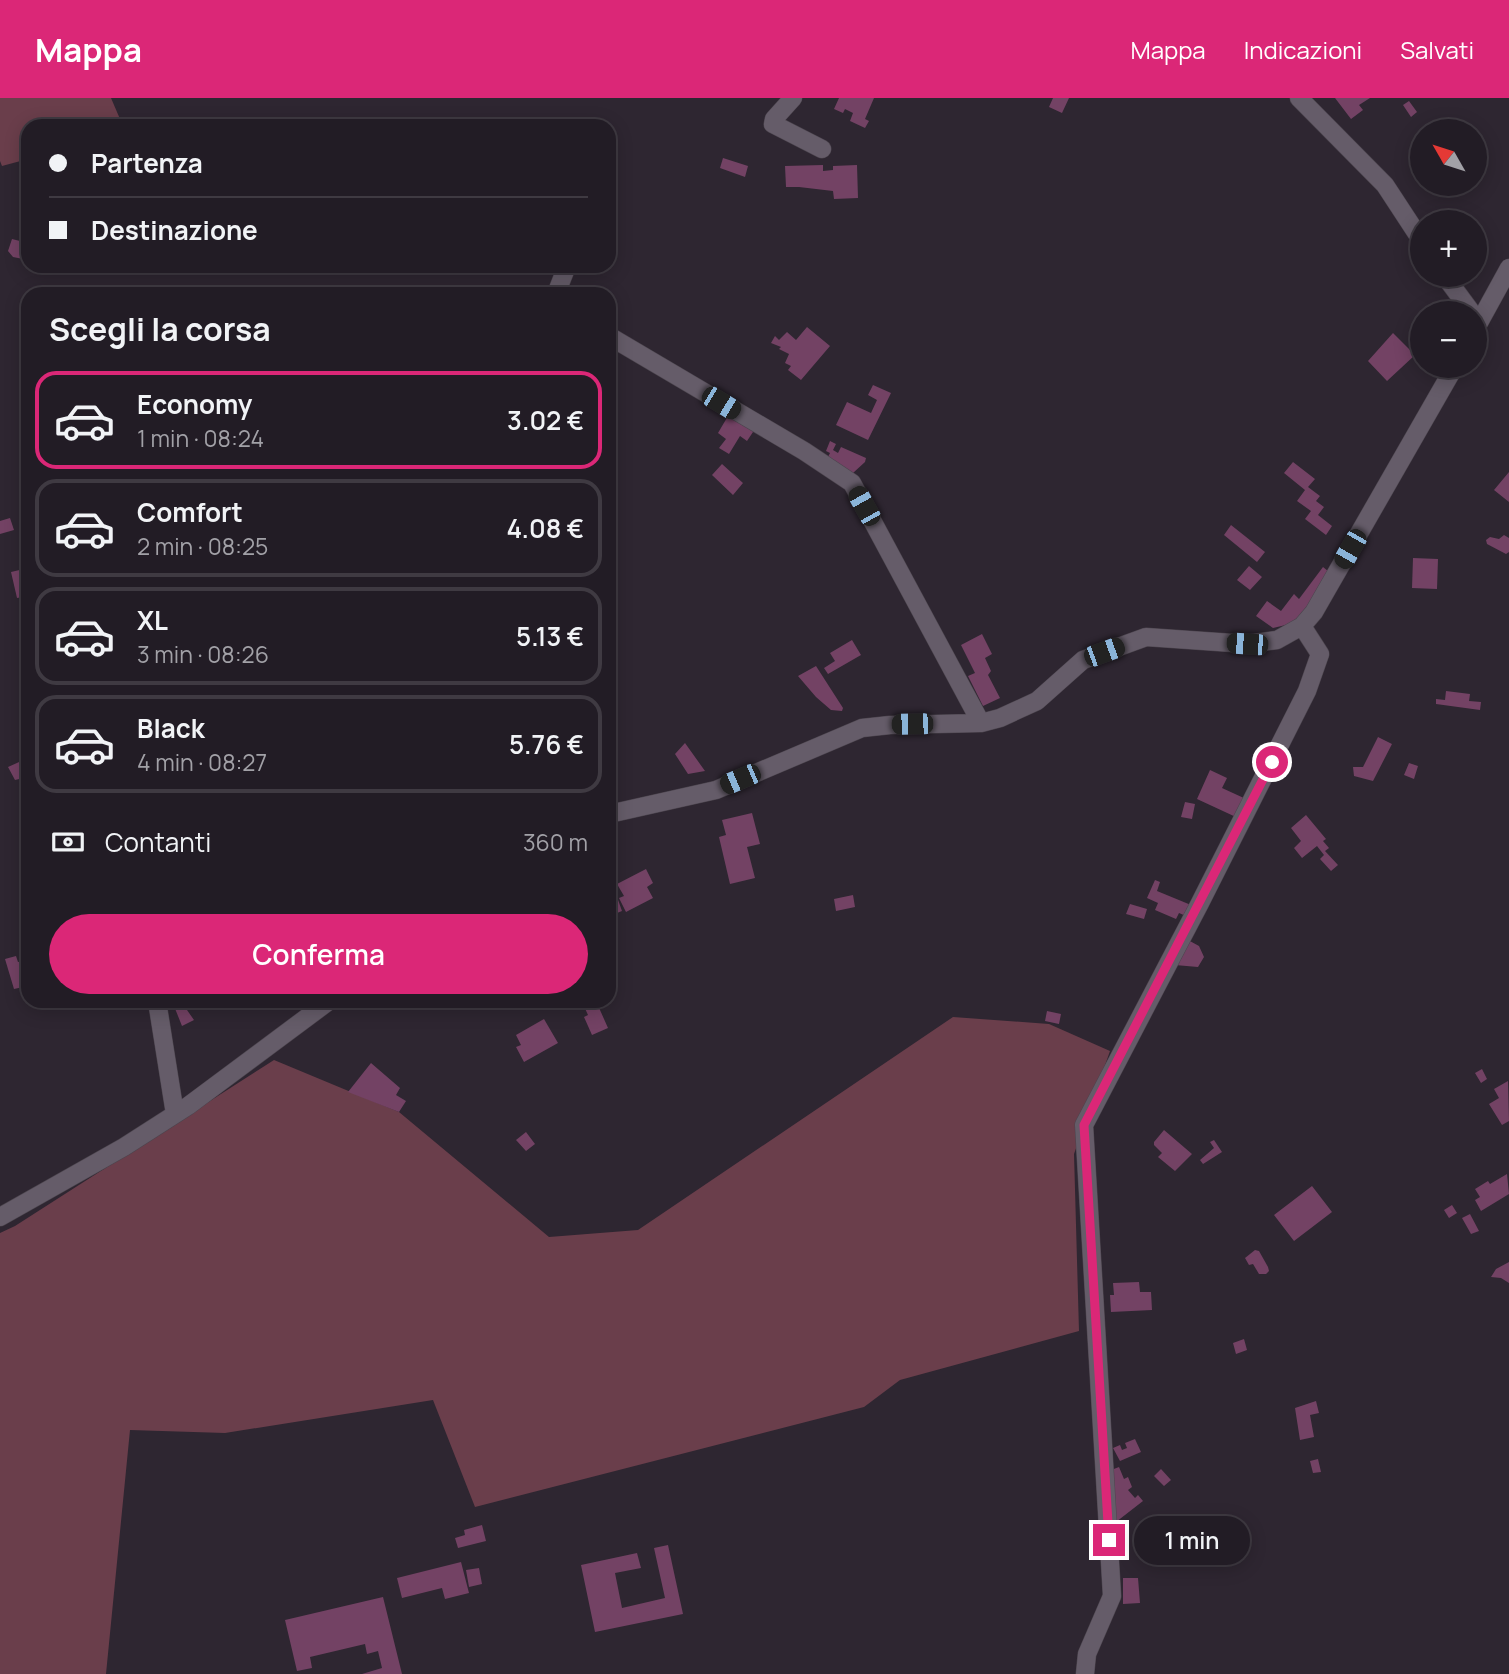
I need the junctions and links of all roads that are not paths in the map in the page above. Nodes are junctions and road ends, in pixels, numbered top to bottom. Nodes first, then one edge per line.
1 (793, 98) edge
2 (1299, 98) edge
3 (822, 149) dead end
4 (1410, 224) edge
5 (1509, 268) edge
6 (1487, 303) edge
7 (616, 340) edge
8 (1448, 378) edge
9 (1302, 625) junction
10 (981, 723) junction
11 (616, 812) edge
12 (158, 1008) edge
13 (319, 1008) edge
14 (175, 1114) junction
15 (0, 1216) edge
16 (1085, 1674) edge

1 - 3 street
2 - 4 street
5 - 6 street
7 - 10 street
8 - 9 street
9 - 10 street
9 - 16 street
10 - 11 street
12 - 14 street
13 - 14 street
14 - 15 street

